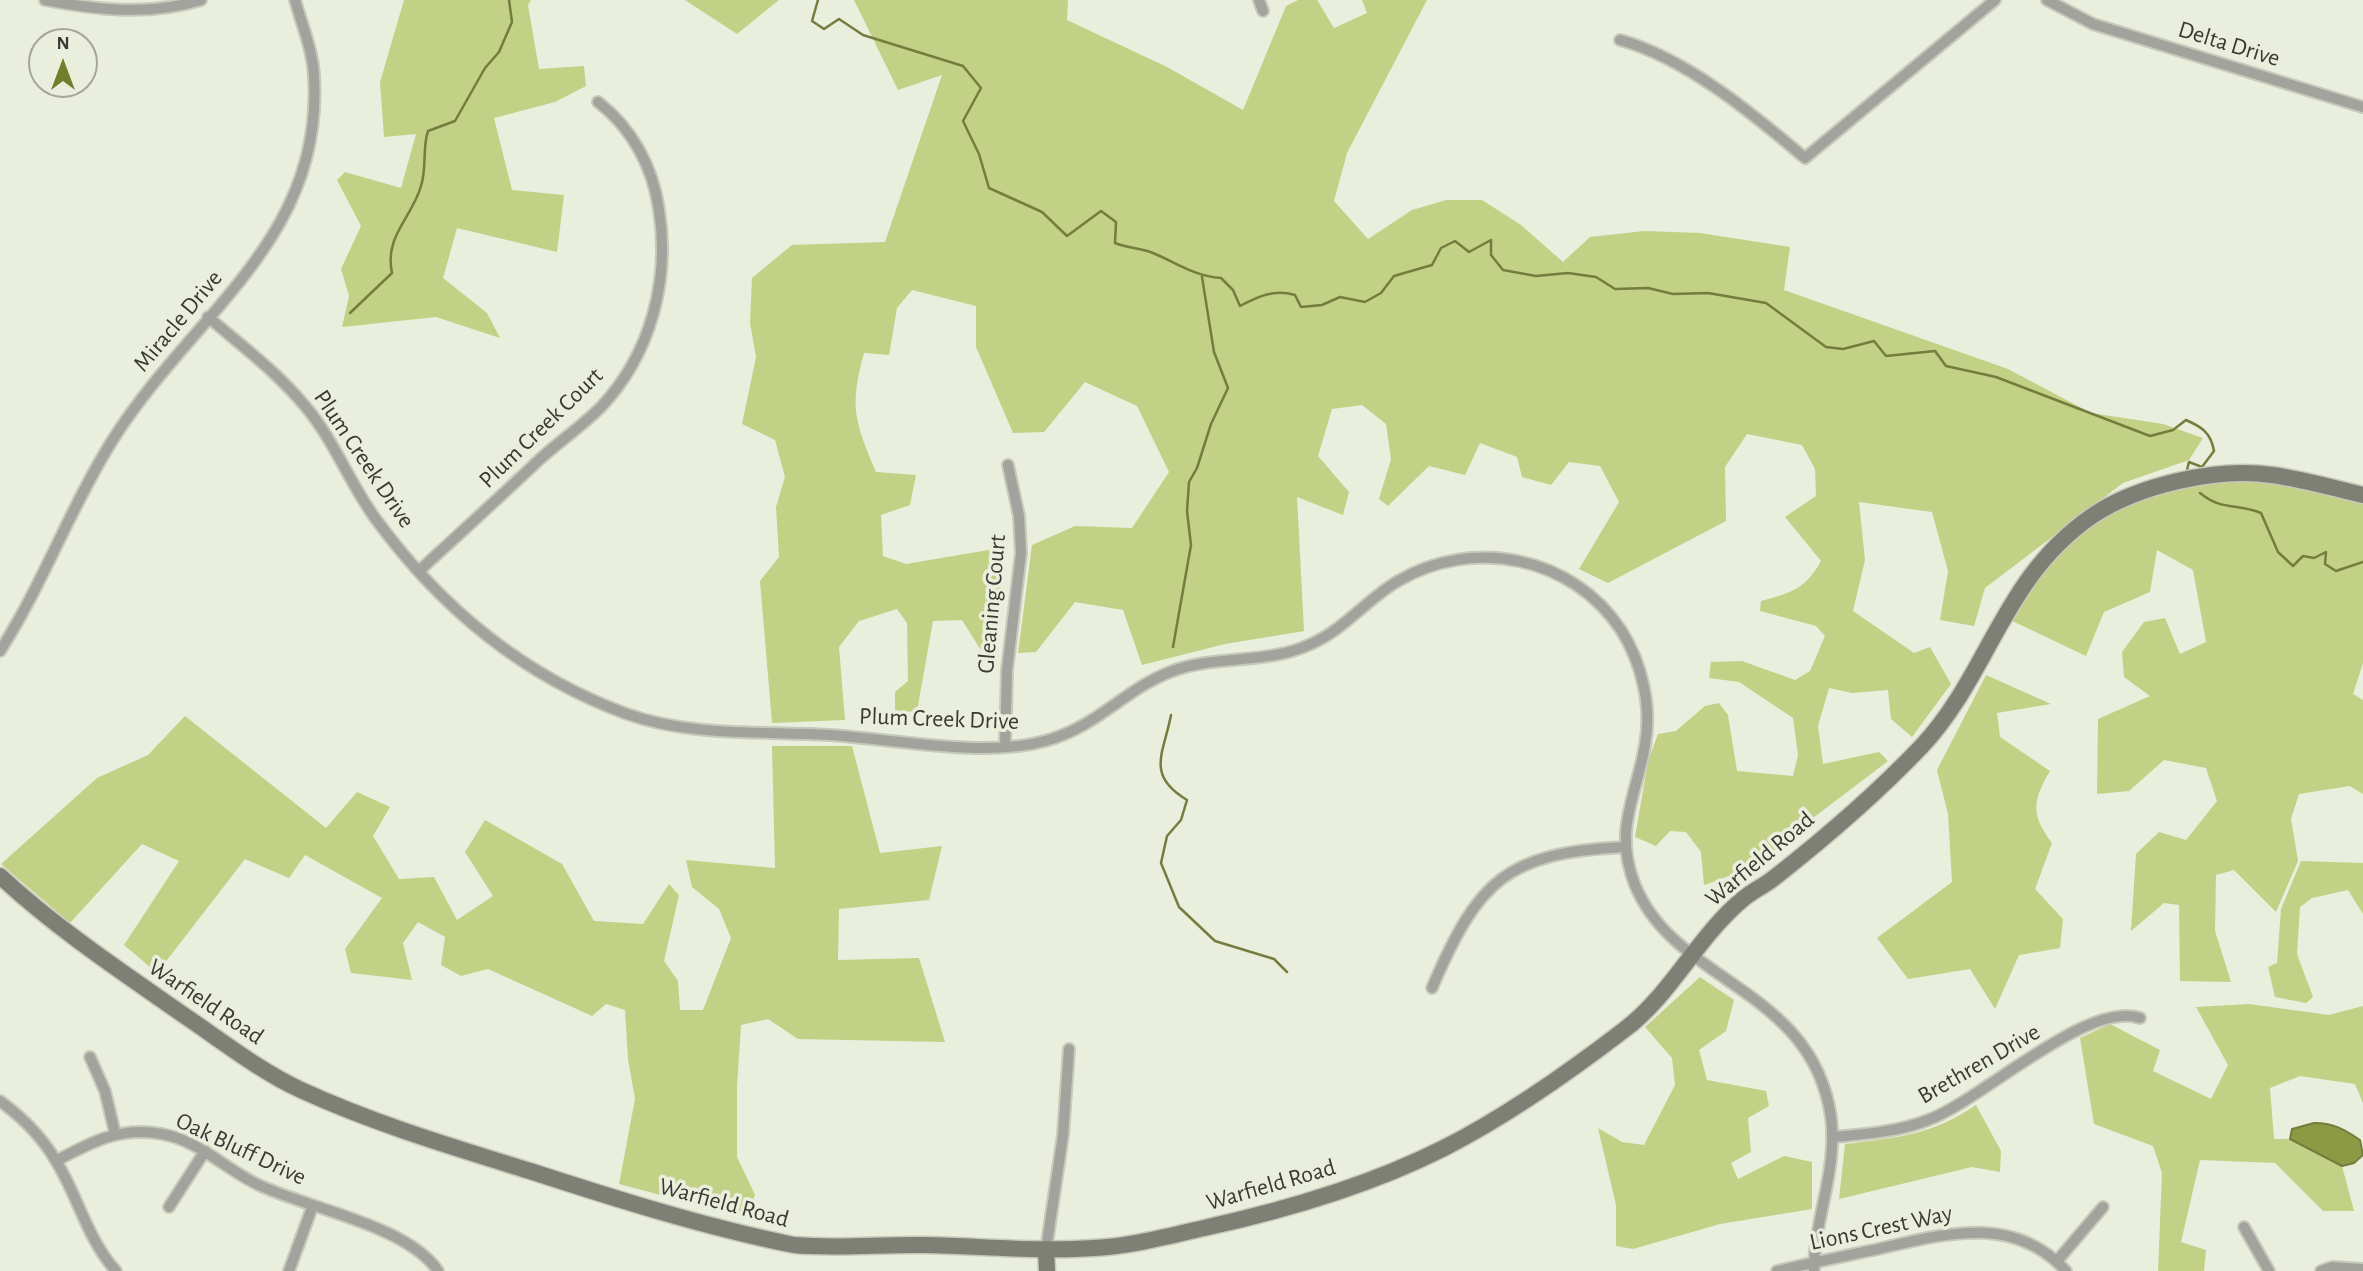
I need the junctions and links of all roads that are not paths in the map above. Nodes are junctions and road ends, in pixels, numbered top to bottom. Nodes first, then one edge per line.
1 (45, 0) edge
2 (201, 0) edge
3 (295, 0) edge
4 (1994, 0) edge
5 (2047, 0) edge
6 (1619, 40) dead end
7 (598, 102) dead end
8 (2363, 107) edge
9 (208, 317) junction
10 (1008, 465) dead end
11 (2363, 495) edge
12 (419, 571) junction
13 (0, 651) edge
14 (1006, 747) junction
15 (1624, 847) junction
16 (0, 876) edge
17 (1695, 954) junction
18 (1432, 988) dead end
19 (2140, 1018) dead end
20 (1069, 1049) dead end
21 (90, 1057) dead end
22 (0, 1101) edge
23 (115, 1133) junction
24 (1833, 1137) junction
25 (205, 1151) junction
26 (56, 1161) junction
27 (313, 1205) junction
28 (169, 1207) dead end
29 (2103, 1207) dead end
30 (2244, 1227) dead end
31 (1046, 1250) junction
32 (2057, 1261) junction
33 (1814, 1267) edge
34 (2363, 1269) edge
35 (116, 1271) edge
36 (289, 1271) edge
37 (438, 1271) edge
38 (1047, 1271) edge
39 (1777, 1271) edge
40 (2066, 1271) edge
41 (2269, 1271) edge
42 (2321, 1271) edge

1 - 2 street
3 - 9 street, Miracle Drive
4 - 6 street
5 - 8 street, Delta Drive
7 - 12 street, Plum Creek Court
9 - 12 street, Plum Creek Drive
9 - 13 street, Miracle Drive
10 - 14 street, Gleaning Court
11 - 17 street, Warfield Road
12 - 14 street, Plum Creek Drive
14 - 15 street, Plum Creek Drive
15 - 17 street, Plum Creek Drive
15 - 18 street
16 - 31 street, Warfield Road
17 - 24 street, Plum Creek Drive
17 - 31 street, Warfield Road
19 - 24 street, Brethren Drive
20 - 31 street
21 - 23 street
22 - 26 street
23 - 25 street, Oak Bluff Drive
23 - 26 street, Oak Bluff Drive
24 - 33 street, Plum Creek Drive
25 - 27 street, Oak Bluff Drive
25 - 28 street
26 - 35 street
27 - 36 street
27 - 37 street, Oak Bluff Drive
29 - 32 street
30 - 41 street
31 - 38 street
32 - 33 street, Lions Crest Way
32 - 40 street, Lions Crest Way
33 - 39 street, Lions Crest Way
34 - 42 street

